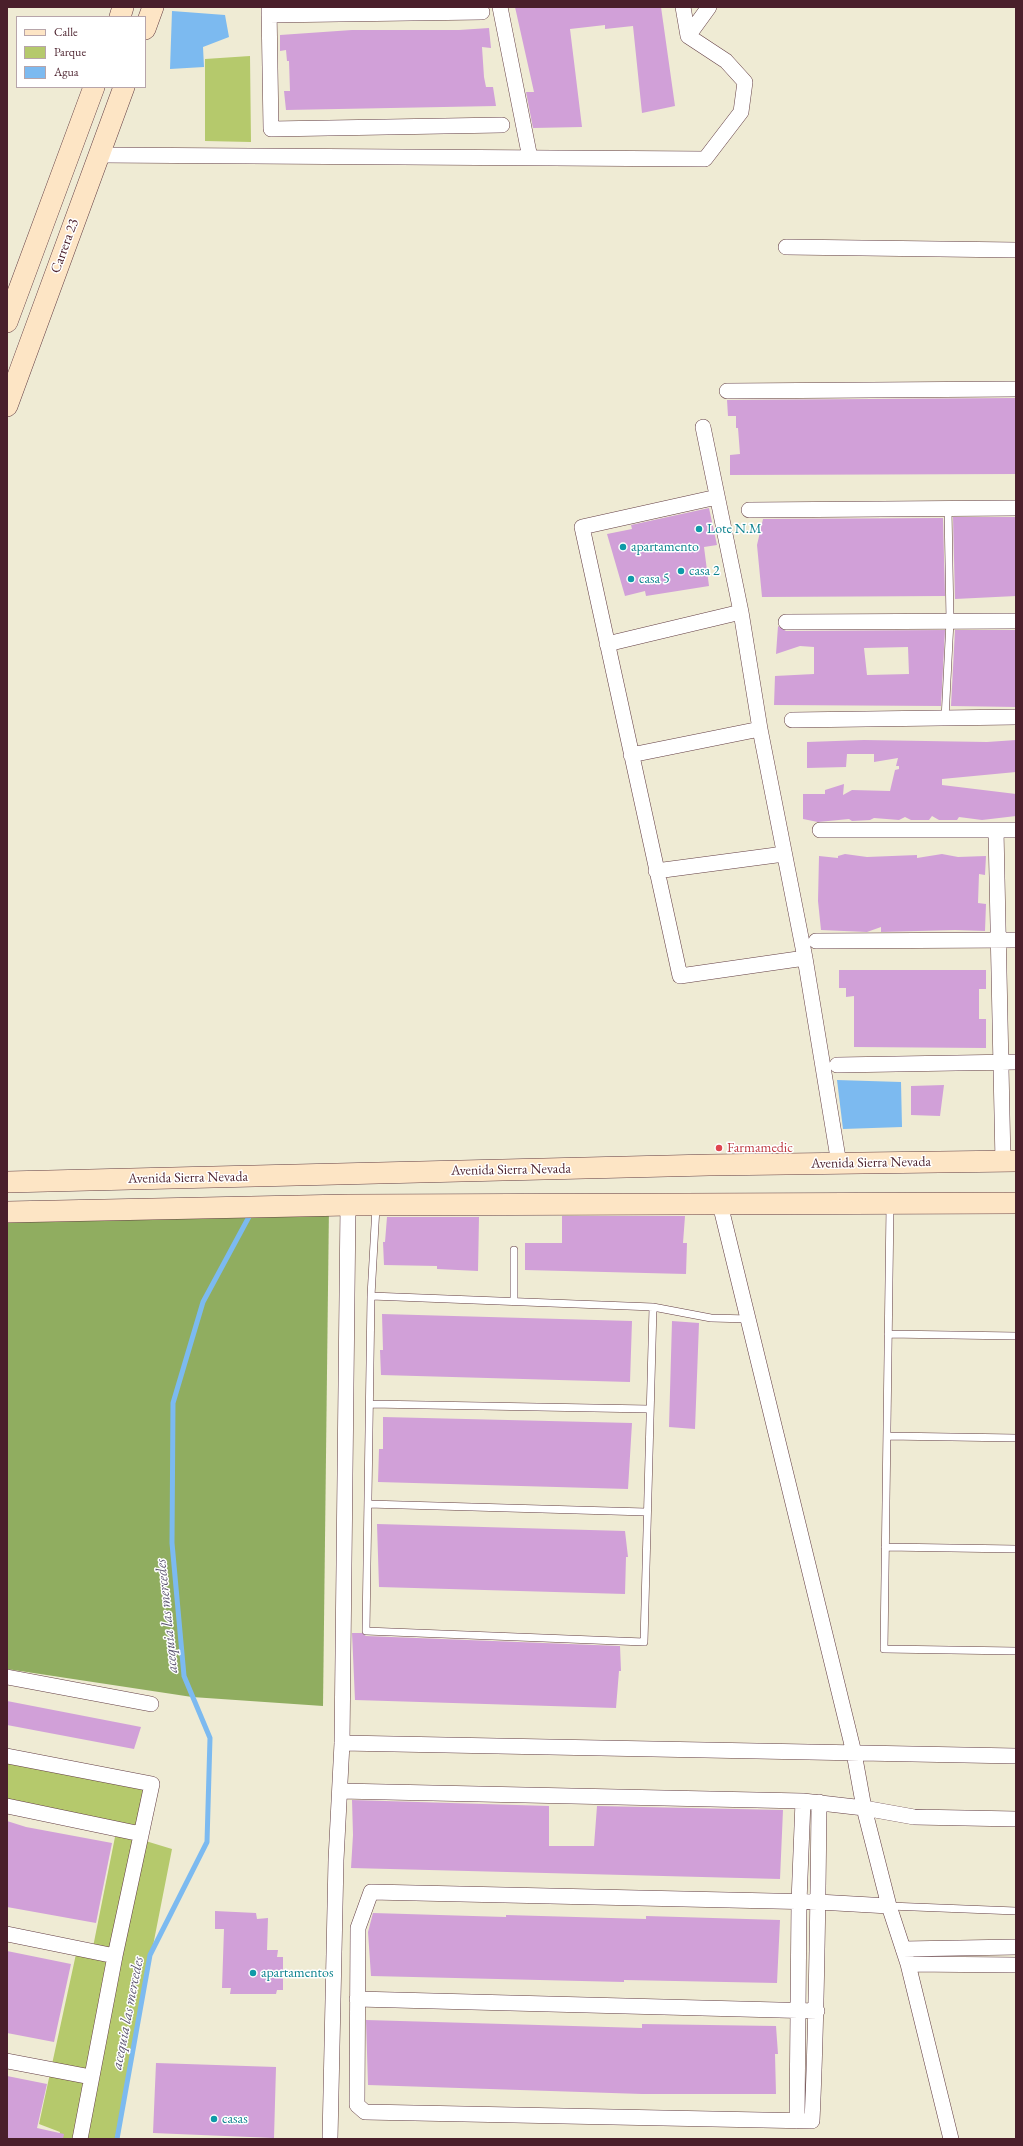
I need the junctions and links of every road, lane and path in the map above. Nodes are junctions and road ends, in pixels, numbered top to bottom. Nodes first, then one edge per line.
1 (153, 7) edge
2 (500, 7) edge
3 (683, 7) edge
4 (709, 7) edge
5 (269, 11) edge
6 (482, 12) dead end
7 (146, 26) edge
8 (688, 36) junction
9 (94, 88) edge
10 (124, 88) edge
11 (502, 126) dead end
12 (99, 155) junction
13 (530, 158) junction
14 (786, 247) dead end
15 (1016, 250) edge
16 (14, 290) edge
17 (7, 322) edge
18 (1016, 389) edge
19 (727, 391) dead end
20 (7, 406) edge
21 (703, 427) dead end
22 (717, 497) junction
23 (1016, 508) edge
24 (948, 509) junction
25 (749, 510) dead end
26 (741, 612) junction
27 (1016, 621) edge
28 (786, 622) dead end
29 (950, 622) junction
30 (607, 644) junction
31 (1016, 717) edge
32 (945, 719) junction
33 (792, 720) dead end
34 (760, 729) junction
35 (631, 755) junction
36 (820, 830) dead end
37 (996, 830) junction
38 (1016, 830) edge
39 (784, 854) junction
40 (656, 871) junction
41 (999, 939) junction
42 (1016, 940) edge
43 (816, 941) dead end
44 (805, 958) junction
45 (1001, 1062) junction
46 (1016, 1062) edge
47 (836, 1065) dead end
48 (1009, 1162) edge
49 (839, 1164) junction
50 (7, 1182) edge
51 (890, 1203) junction
52 (1016, 1203) edge
53 (720, 1204) junction
54 (348, 1205) junction
55 (376, 1205) junction
56 (7, 1212) edge
57 (514, 1250) dead end
58 (371, 1296) junction
59 (514, 1301) junction
60 (653, 1307) junction
61 (749, 1319) junction
62 (888, 1334) junction
63 (1016, 1336) edge
64 (371, 1404) junction
65 (649, 1409) junction
66 (887, 1436) junction
67 (1016, 1438) edge
68 (368, 1504) junction
69 (646, 1512) junction
70 (886, 1547) junction
71 (1016, 1549) edge
72 (1016, 1652) edge
73 (7, 1677) edge
74 (151, 1704) dead end
75 (342, 1743) junction
76 (854, 1753) junction
77 (7, 1756) edge
78 (1016, 1756) edge
79 (340, 1791) junction
80 (803, 1801) junction
81 (819, 1802) junction
82 (7, 1806) edge
83 (864, 1808) junction
84 (1016, 1819) edge
85 (142, 1834) junction
86 (799, 1902) junction
87 (818, 1902) junction
88 (889, 1906) junction
89 (1016, 1910) edge
90 (7, 1934) edge
91 (1016, 1947) edge
92 (903, 1949) junction
93 (115, 1956) junction
94 (908, 1964) junction
95 (1016, 1965) edge
96 (357, 1999) junction
97 (798, 2010) junction
98 (817, 2011) junction
99 (7, 2061) edge
100 (92, 2077) junction
101 (797, 2121) junction
102 (80, 2139) edge
103 (330, 2139) edge
104 (950, 2139) edge

1 - 7 main road
2 - 13 street
3 - 8 street
4 - 8 street
5 - 6 street
5 - 11 street
8 - 13 street
9 - 16 main road, Carrera 23
10 - 12 main road, Carrera 23
12 - 13 street
12 - 20 main road, Carrera 23
14 - 15 street
16 - 17 main road, Carrera 23
18 - 19 street
21 - 22 street
22 - 26 street
22 - 30 street
23 - 24 street
24 - 25 street
24 - 29 lane
26 - 30 street
26 - 34 street
27 - 29 street
28 - 29 street
29 - 32 lane
30 - 35 street
31 - 32 street
32 - 33 street
34 - 35 street
34 - 39 street
35 - 40 street
36 - 37 street
37 - 38 street
37 - 41 street
39 - 40 street
39 - 44 street
40 - 44 street
41 - 42 street
41 - 43 street
41 - 45 street
44 - 49 street
45 - 46 street
45 - 47 street
45 - 48 street
48 - 49 main road, Avenida Sierra Nevada
49 - 50 main road, Avenida Sierra Nevada
51 - 52 main road
51 - 53 main road
51 - 62 lane
53 - 55 main road
53 - 61 street
54 - 55 main road
54 - 56 main road
54 - 75 street
55 - 58 lane
57 - 59 lane
58 - 59 lane
58 - 64 lane
59 - 60 lane
60 - 61 lane
60 - 65 lane
61 - 76 street
62 - 63 lane
62 - 66 lane
64 - 65 lane
64 - 68 lane
65 - 69 lane
66 - 67 lane
66 - 70 lane
68 - 69 lane
68 - 69 lane
70 - 71 lane
70 - 72 lane
73 - 74 street
75 - 76 street
75 - 79 street
76 - 78 street
76 - 83 street
77 - 85 street
79 - 80 street
79 - 103 street
80 - 81 street
80 - 86 street
81 - 83 street
81 - 87 street
82 - 85 street
83 - 84 street
83 - 88 street
85 - 93 street
86 - 87 street
86 - 96 street
86 - 97 street
87 - 88 street
87 - 98 street
88 - 89 lane
88 - 92 street
90 - 93 street
91 - 92 street
92 - 94 street
93 - 100 street
94 - 95 street
94 - 104 street
96 - 97 street
96 - 101 street
97 - 98 street
97 - 101 street
98 - 101 street
99 - 100 street
100 - 102 street

